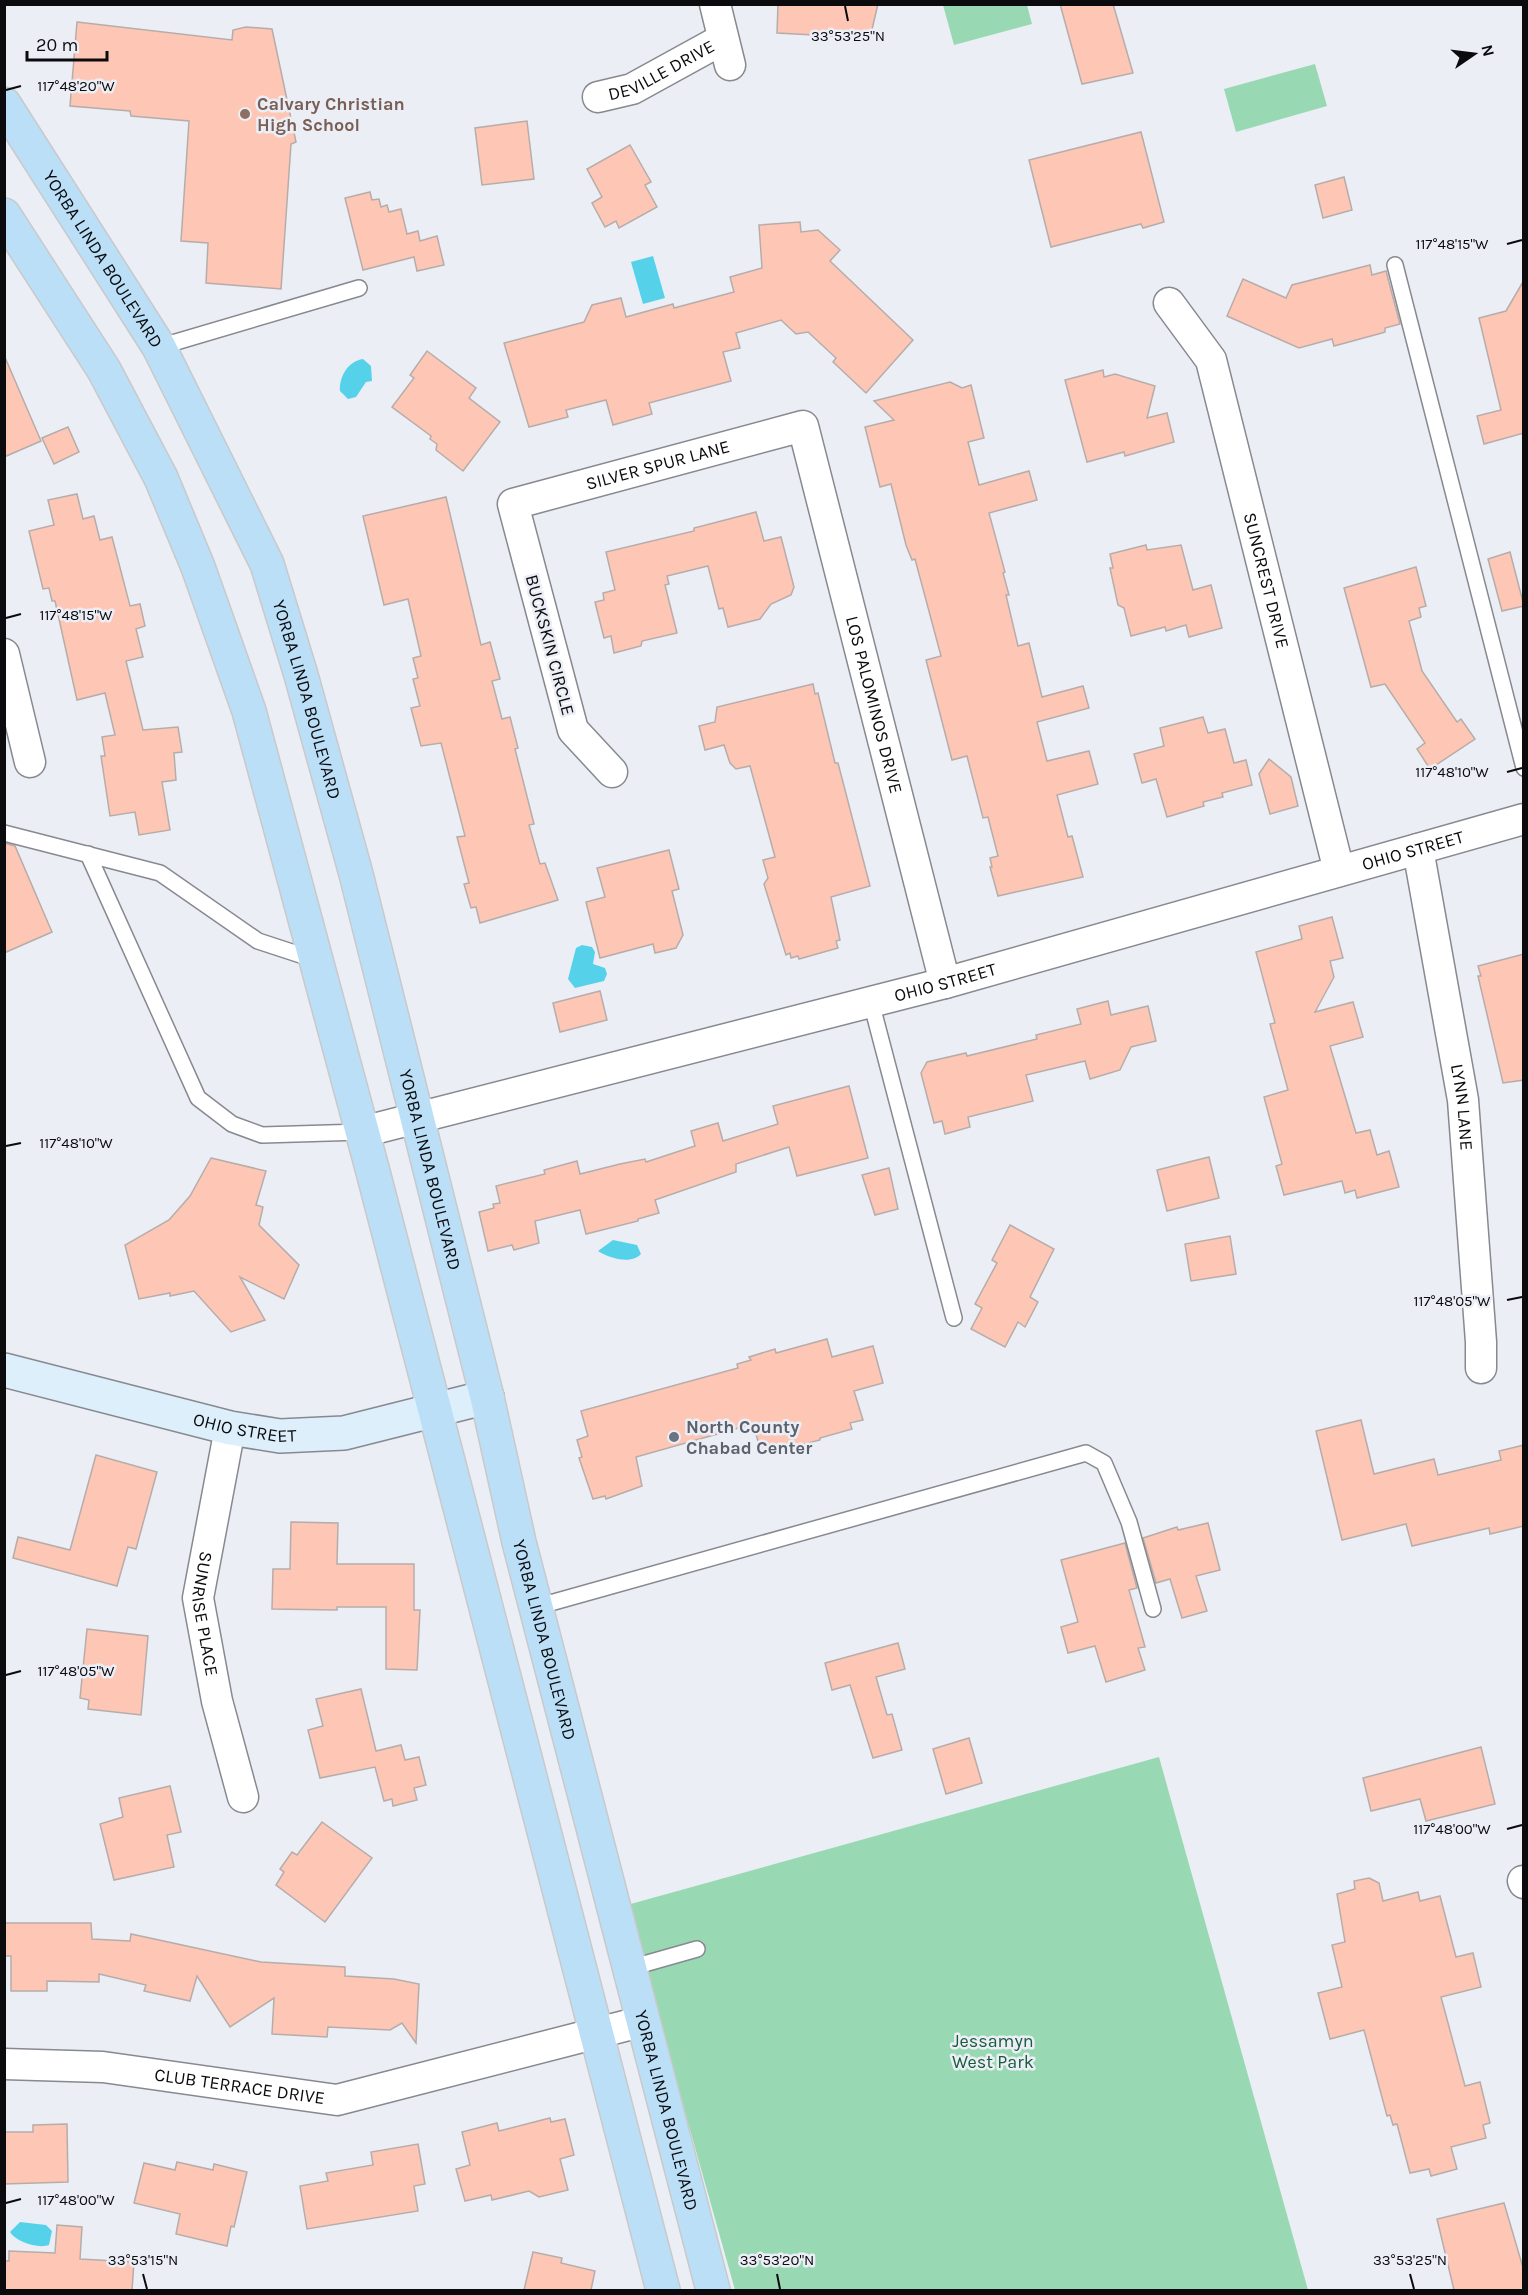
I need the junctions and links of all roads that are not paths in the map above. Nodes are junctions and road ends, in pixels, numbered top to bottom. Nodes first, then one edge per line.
1 (715, 4) edge
2 (598, 97) dead end
3 (7, 114) edge
4 (4, 215) edge
5 (1395, 265) dead end
6 (359, 288) dead end
7 (1169, 303) dead end
8 (159, 348) junction
9 (803, 426) joint
10 (513, 504) joint
11 (4, 654) edge
12 (30, 762) dead end
13 (1524, 768) edge
14 (612, 772) dead end
15 (1524, 819) edge
16 (4, 833) edge
17 (1418, 849) junction
18 (88, 854) junction
19 (1339, 871) junction
20 (316, 960) junction
21 (945, 983) junction
22 (871, 1002) junction
23 (417, 1120) junction
24 (362, 1132) junction
25 (954, 1318) dead end
26 (1480, 1368) dead end
27 (4, 1370) edge
28 (487, 1397) junction
29 (434, 1411) junction
30 (230, 1428) junction
31 (536, 1606) junction
32 (1153, 1609) dead end
33 (243, 1797) dead end
34 (697, 1949) dead end
35 (630, 1968) junction
36 (644, 2022) junction
37 (596, 2034) junction
38 (4, 2064) edge
39 (663, 2290) edge
40 (713, 2290) edge

1 - 2 street, DEVILLE DRIVE
3 - 8 main road, YORBA LINDA BOULEVARD
4 - 20 main road
5 - 13 lane
6 - 8 lane
7 - 19 street, SUNCREST DRIVE
8 - 23 main road, YORBA LINDA BOULEVARD
9 - 10 street, SILVER SPUR LANE
9 - 21 street, LOS PALOMINOS DRIVE
10 - 14 street, BUCKSKIN CIRCLE
11 - 12 street
15 - 17 street, OHIO STREET
16 - 18 lane
17 - 19 street, OHIO STREET
17 - 26 street, LYNN LANE
18 - 20 lane
18 - 24 lane
19 - 21 street, OHIO STREET
20 - 24 main road
21 - 22 street, OHIO STREET
22 - 23 street, OHIO STREET
22 - 25 lane
23 - 24 street, OHIO STREET
23 - 28 main road, YORBA LINDA BOULEVARD
24 - 29 main road
27 - 30 street, OHIO STREET
28 - 29 street, OHIO STREET
28 - 31 main road, YORBA LINDA BOULEVARD
29 - 30 street, OHIO STREET
29 - 37 main road
30 - 33 street, SUNRISE PLACE
31 - 32 lane
31 - 35 main road, YORBA LINDA BOULEVARD
34 - 35 lane
35 - 36 main road, YORBA LINDA BOULEVARD
36 - 37 street, CLUB TERRACE DRIVE
36 - 40 main road, YORBA LINDA BOULEVARD
37 - 38 street, CLUB TERRACE DRIVE
37 - 39 main road

